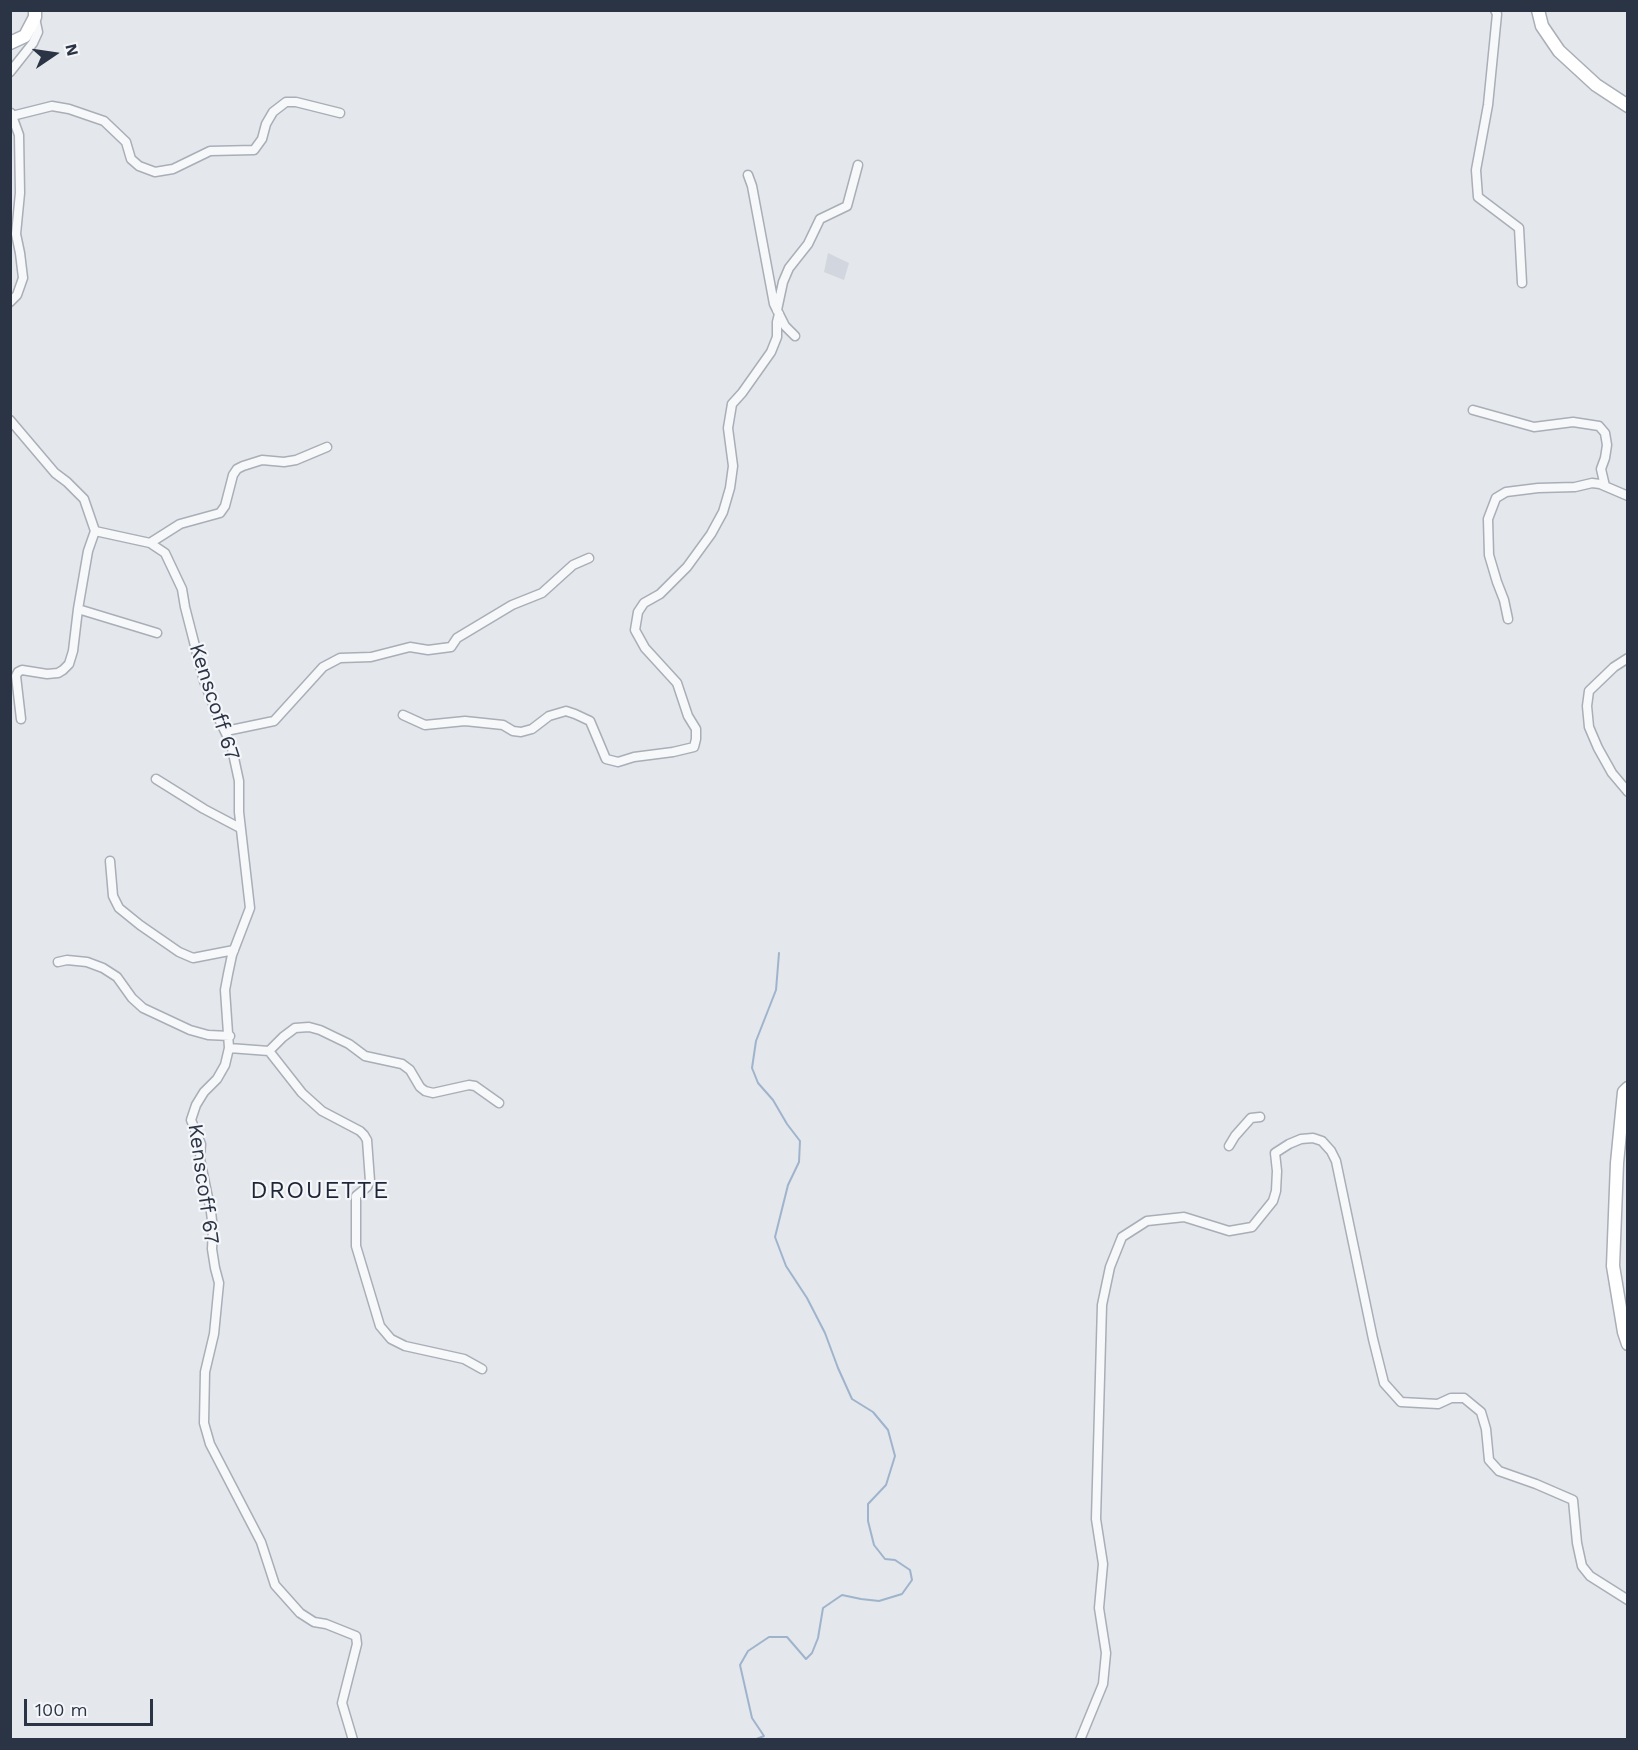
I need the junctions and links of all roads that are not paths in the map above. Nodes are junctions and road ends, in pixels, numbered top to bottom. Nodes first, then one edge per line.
1 (1495, 10) edge
2 (1538, 10) edge
3 (35, 14) edge
4 (10, 43) edge
5 (10, 72) edge
6 (1628, 106) edge
7 (340, 113) dead end
8 (11, 114) edge
9 (858, 165) dead end
10 (748, 175) dead end
11 (1522, 283) dead end
12 (10, 302) edge
13 (778, 312) junction
14 (795, 336) dead end
15 (1473, 410) dead end
16 (10, 420) edge
17 (327, 447) dead end
18 (1605, 486) junction
19 (1628, 496) edge
20 (95, 531) junction
21 (150, 543) junction
22 (589, 558) dead end
23 (78, 609) junction
24 (1508, 619) dead end
25 (158, 633) dead end
26 (1628, 658) edge
27 (403, 715) dead end
28 (21, 719) dead end
29 (226, 731) junction
30 (156, 779) dead end
31 (1628, 792) edge
32 (240, 828) junction
33 (110, 861) dead end
34 (234, 950) junction
35 (58, 962) dead end
36 (230, 1036) junction
37 (229, 1048) junction
38 (269, 1051) junction
39 (1628, 1088) edge
40 (499, 1103) dead end
41 (1260, 1117) dead end
42 (1228, 1146) dead end
43 (1628, 1344) edge
44 (482, 1369) dead end
45 (1628, 1600) edge
46 (353, 1740) edge
47 (1080, 1740) edge

1 - 11 street
2 - 6 street
3 - 4 street
3 - 5 street
7 - 8 street
8 - 12 street
9 - 13 street
10 - 13 street
13 - 14 street
13 - 27 street
15 - 18 street
16 - 20 street
17 - 21 street
18 - 19 street
18 - 24 street
20 - 21 street
20 - 23 street
21 - 29 street, Kenscoff 67
22 - 29 street
23 - 25 street
23 - 28 street
26 - 31 street
29 - 32 street, Kenscoff 67
30 - 32 street
32 - 34 street, Kenscoff 67
33 - 34 street
34 - 36 street, Kenscoff 67
35 - 36 street
36 - 37 street, Kenscoff 67
37 - 38 street
37 - 46 street, Kenscoff 67
38 - 40 street
38 - 44 street
39 - 43 street
41 - 42 street
45 - 47 street

